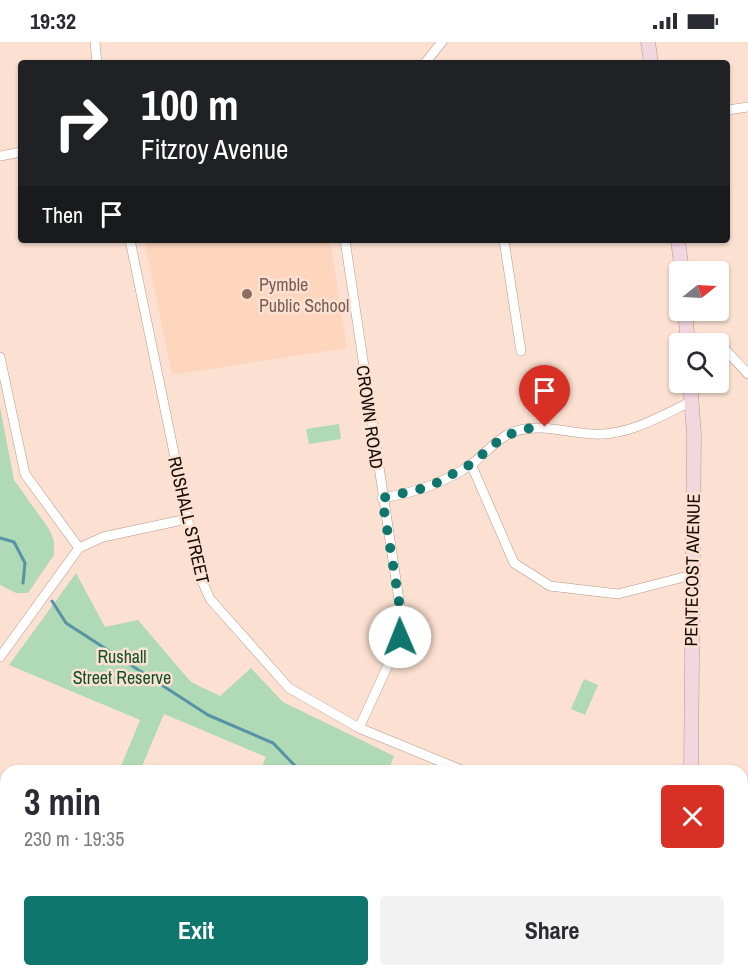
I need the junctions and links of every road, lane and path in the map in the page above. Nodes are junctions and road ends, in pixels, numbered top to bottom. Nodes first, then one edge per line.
1 (95, 42) edge
2 (441, 42) edge
3 (648, 42) edge
4 (97, 60) edge
5 (427, 60) edge
6 (651, 60) edge
7 (748, 107) edge
8 (730, 110) edge
9 (18, 153) edge
10 (0, 156) edge
11 (131, 243) edge
12 (345, 243) edge
13 (504, 243) edge
14 (678, 243) edge
15 (681, 261) edge
16 (521, 351) dead end
17 (729, 353) edge
18 (0, 357) edge
19 (748, 374) edge
20 (691, 393) edge
21 (692, 401) junction
22 (471, 464) junction
23 (382, 498) junction
24 (187, 519) junction
25 (79, 548) junction
26 (693, 575) junction
27 (0, 657) edge
28 (359, 728) junction
29 (690, 757) junction
30 (445, 765) edge
31 (688, 765) edge
32 (691, 765) edge

1 - 4 street
2 - 5 street
3 - 6 street
7 - 8 street
9 - 10 street
11 - 24 street, RUSHALL STREET
12 - 23 street, CROWN ROAD
13 - 16 street
14 - 15 street
17 - 19 street
18 - 25 street
20 - 21 street, PENTECOST AVENUE
21 - 22 street
21 - 26 street, PENTECOST AVENUE
22 - 23 street
22 - 26 street
23 - 28 street, CROWN ROAD
24 - 25 street
24 - 28 street, RUSHALL STREET
25 - 27 street
26 - 29 street, PENTECOST AVENUE
28 - 30 street, RUSHALL STREET
29 - 31 street, PENTECOST AVENUE
29 - 32 street, PENTECOST AVENUE

